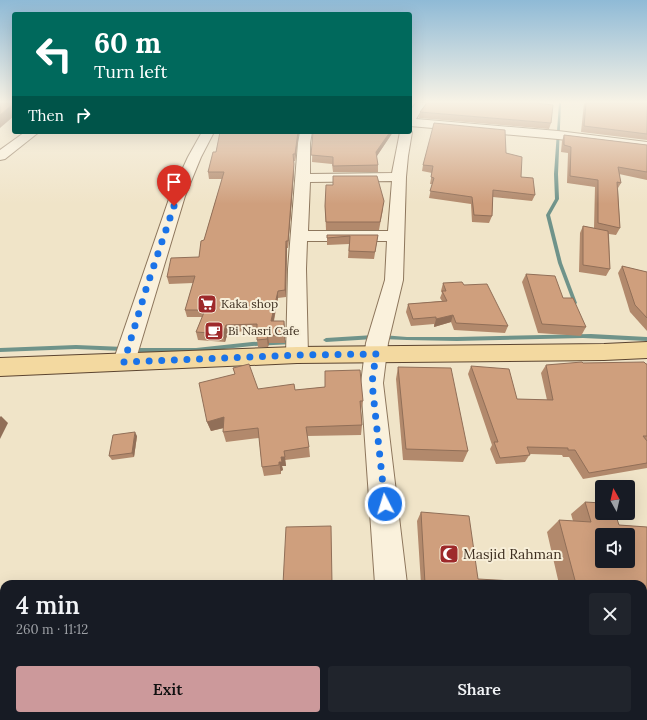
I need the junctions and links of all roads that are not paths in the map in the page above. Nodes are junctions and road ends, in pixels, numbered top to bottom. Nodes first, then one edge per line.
1 (27, 137) edge
2 (205, 137) edge
3 (305, 137) edge
4 (405, 137) edge
5 (571, 137) edge
6 (647, 146) edge
7 (0, 156) edge
8 (399, 177) junction
9 (303, 178) junction
10 (299, 236) junction
11 (396, 236) junction
12 (647, 350) edge
13 (376, 354) junction
14 (297, 355) junction
15 (124, 362) junction
16 (0, 367) edge
17 (391, 580) edge

1 - 7 street
2 - 15 street
3 - 9 street
4 - 8 street
5 - 6 street
8 - 9 street
8 - 11 street
9 - 10 street
10 - 11 street
10 - 14 street
11 - 13 street
12 - 13 main road
13 - 14 main road
13 - 17 street
14 - 15 main road
15 - 16 main road

